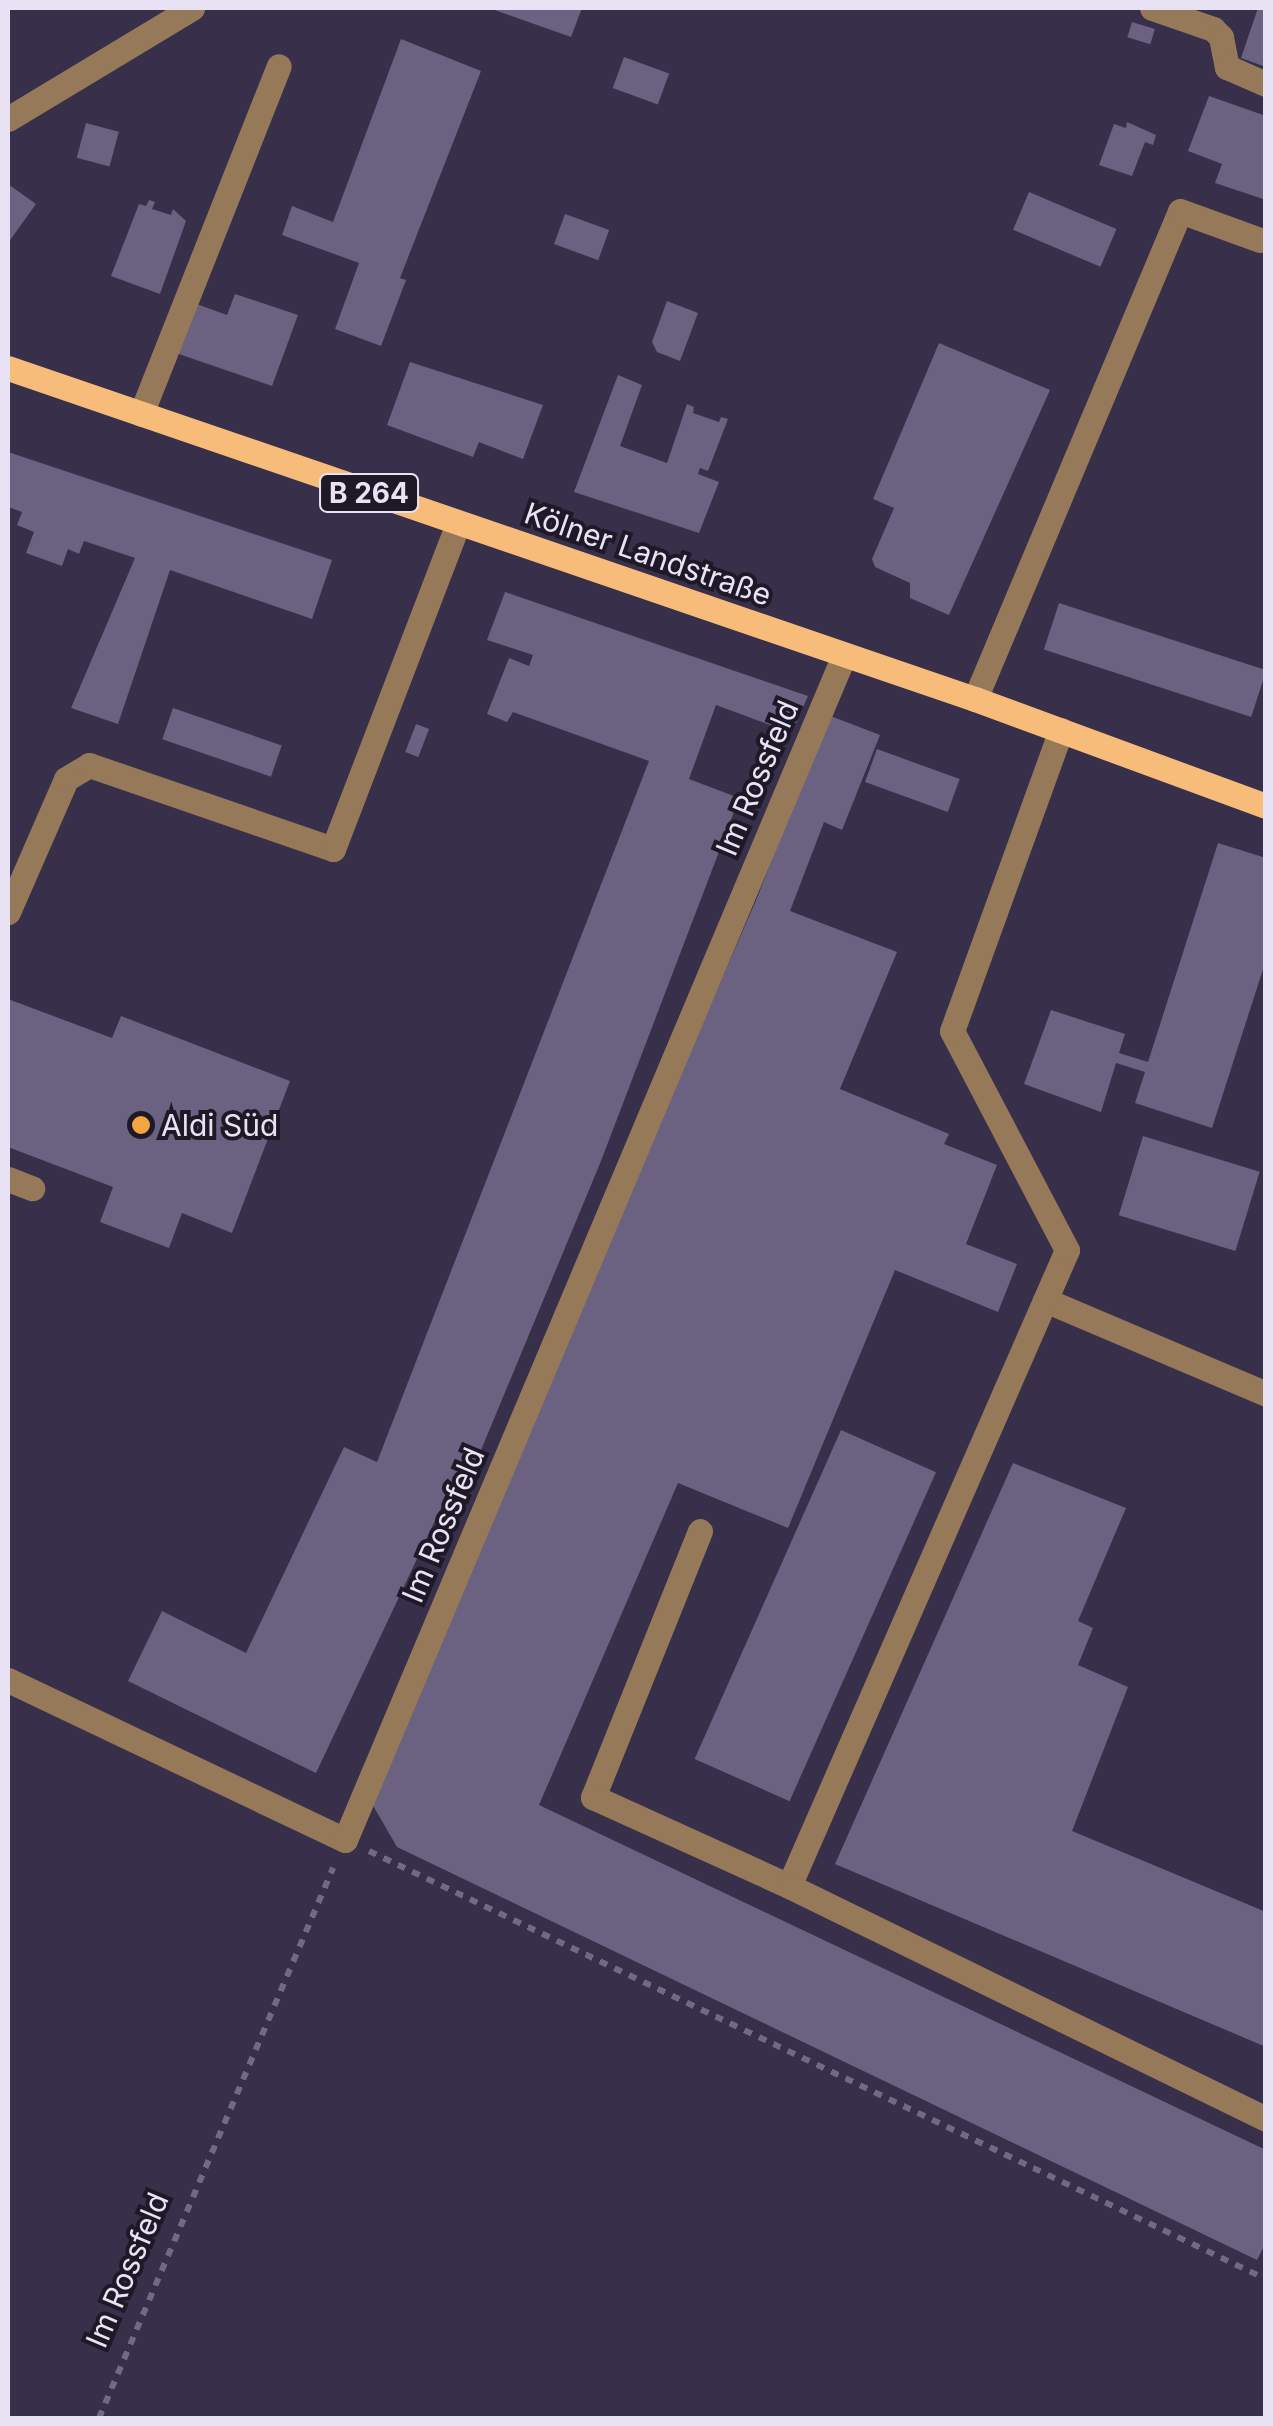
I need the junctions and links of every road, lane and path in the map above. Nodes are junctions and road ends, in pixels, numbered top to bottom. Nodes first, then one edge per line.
1 (192, 8) edge
2 (1152, 8) edge
3 (280, 66) dead end
4 (1266, 84) edge
5 (8, 119) edge
6 (1260, 240) dead end
7 (8, 368) edge
8 (141, 414) junction
9 (458, 523) junction
10 (844, 655) junction
11 (975, 699) junction
12 (1061, 730) junction
13 (1266, 806) edge
14 (8, 912) edge
15 (1044, 1300) junction
16 (1266, 1394) edge
17 (700, 1532) dead end
18 (8, 1680) edge
19 (345, 1840) junction
20 (789, 1886) junction
21 (1266, 2118) edge
22 (1266, 2279) edge
23 (99, 2418) edge

1 - 5 street
2 - 4 street
3 - 8 street
6 - 11 street
7 - 8 main road, Kölner Landstraße / B 264
8 - 9 main road, Kölner Landstraße / B 264
9 - 10 main road, Kölner Landstraße / B 264
9 - 14 street
10 - 11 main road, Kölner Landstraße / B 264
10 - 19 street, Im Rossfeld
11 - 12 main road, Kölner Landstraße / B 264
12 - 13 main road, Kölner Landstraße / B 264
12 - 15 street
15 - 16 street
15 - 20 street
17 - 20 street
18 - 19 street
19 - 22 path
19 - 23 path, Im Rossfeld
20 - 21 street

